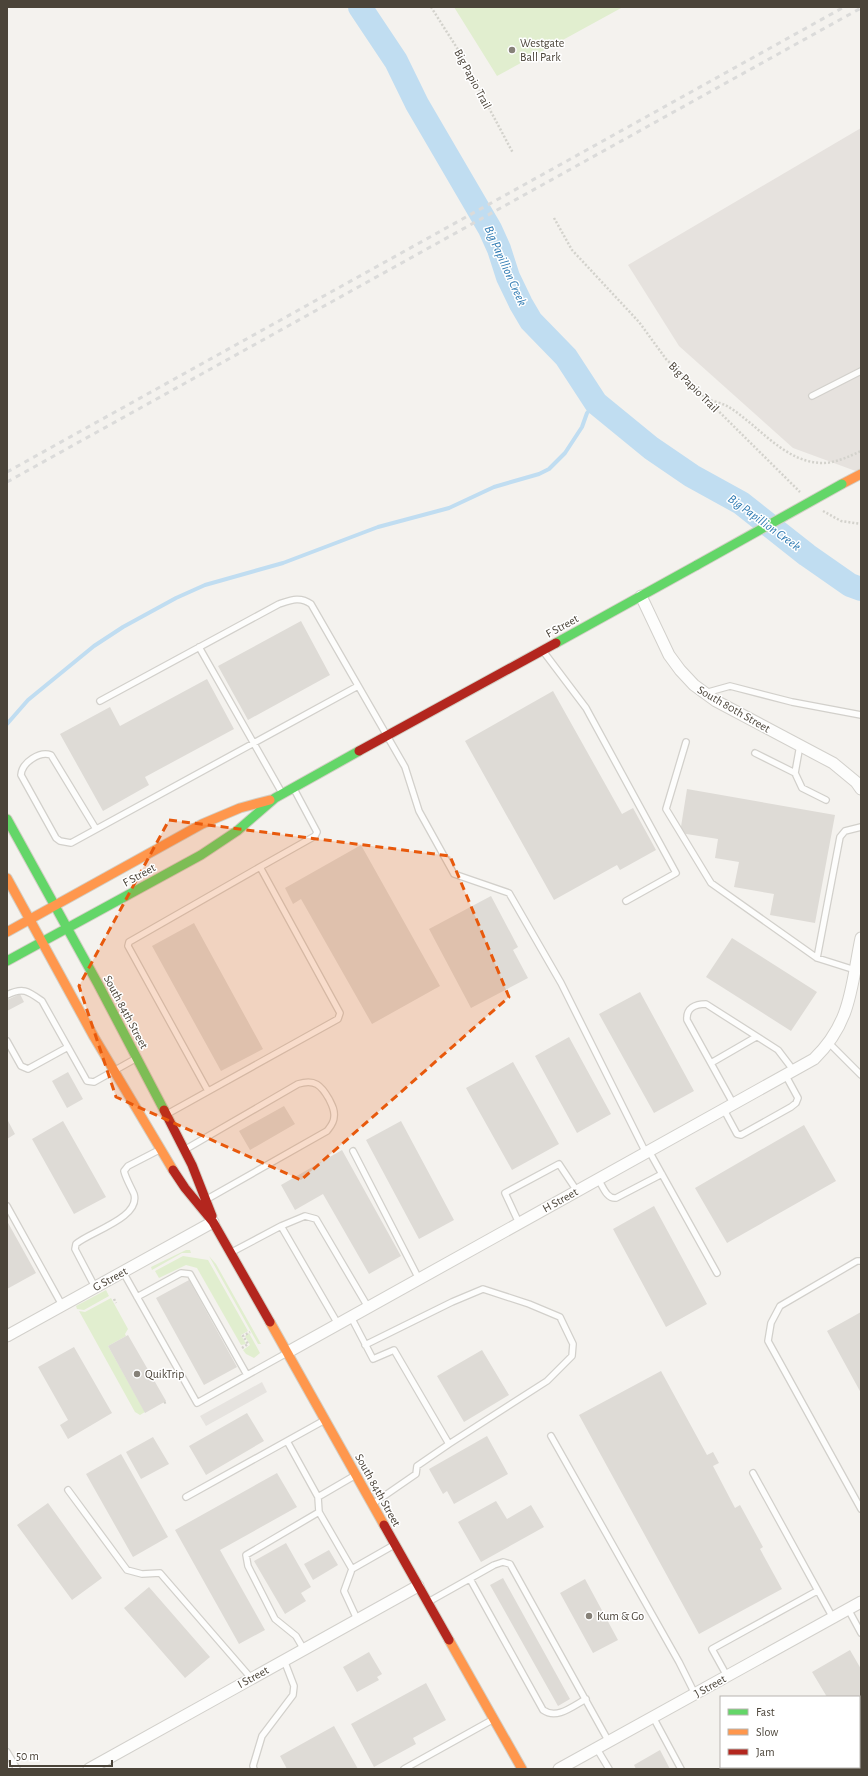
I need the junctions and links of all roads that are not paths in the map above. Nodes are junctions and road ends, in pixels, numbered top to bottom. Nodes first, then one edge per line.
1 (861, 371) edge
2 (812, 396) dead end
3 (861, 474) edge
4 (642, 596) junction
5 (199, 647) junction
6 (543, 650) junction
7 (358, 686) junction
8 (705, 694) junction
9 (100, 701) dead end
10 (861, 715) edge
11 (387, 736) junction
12 (686, 742) dead end
13 (252, 743) junction
14 (800, 746) junction
15 (755, 754) dead end
16 (794, 773) junction
17 (294, 788) junction
18 (861, 789) edge
19 (279, 796) junction
20 (826, 800) dead end
21 (7, 819) edge
22 (861, 827) edge
23 (96, 829) junction
24 (260, 867) junction
25 (7, 878) edge
26 (626, 901) dead end
27 (54, 905) junction
28 (30, 919) junction
29 (67, 928) junction
30 (7, 932) edge
31 (861, 938) edge
32 (42, 942) junction
33 (817, 958) junction
34 (7, 961) edge
35 (855, 970) junction
36 (7, 996) edge
37 (756, 1037) junction
38 (7, 1041) edge
39 (829, 1043) junction
40 (68, 1047) junction
41 (137, 1058) junction
42 (711, 1063) junction
43 (114, 1071) junction
44 (790, 1074) junction
45 (861, 1075) edge
46 (208, 1091) junction
47 (729, 1107) junction
48 (167, 1114) junction
49 (186, 1149) junction
50 (160, 1150) junction
51 (353, 1151) dead end
52 (647, 1152) junction
53 (662, 1174) junction
54 (598, 1179) junction
55 (577, 1191) junction
56 (207, 1199) junction
57 (7, 1206) edge
58 (213, 1222) junction
59 (519, 1223) junction
60 (281, 1226) junction
61 (231, 1252) junction
62 (861, 1261) edge
63 (123, 1272) junction
64 (717, 1273) dead end
65 (419, 1279) junction
66 (95, 1287) junction
67 (137, 1297) junction
68 (62, 1305) junction
69 (368, 1308) junction
70 (350, 1317) junction
71 (338, 1324) junction
72 (7, 1336) edge
73 (365, 1345) junction
74 (288, 1352) junction
75 (247, 1375) junction
76 (325, 1420) junction
77 (551, 1436) dead end
78 (287, 1441) junction
79 (449, 1444) junction
80 (753, 1473) dead end
81 (356, 1475) junction
82 (68, 1490) dead end
83 (186, 1497) dead end
84 (318, 1497) junction
85 (372, 1504) junction
86 (861, 1509) edge
87 (319, 1512) junction
88 (395, 1544) junction
89 (352, 1569) junction
90 (470, 1578) junction
91 (418, 1586) junction
92 (817, 1591) junction
93 (428, 1602) junction
94 (861, 1602) edge
95 (848, 1609) junction
96 (833, 1618) junction
97 (357, 1619) junction
98 (861, 1633) edge
99 (303, 1648) junction
100 (284, 1660) junction
101 (726, 1676) junction
102 (251, 1678) junction
103 (695, 1694) junction
104 (586, 1699) junction
105 (652, 1717) junction
106 (494, 1719) junction
107 (609, 1742) junction
108 (597, 1749) junction
109 (7, 1752) edge
110 (17, 1769) edge
111 (89, 1769) edge
112 (254, 1769) edge
113 (404, 1769) edge
114 (522, 1769) edge
115 (560, 1769) edge
116 (609, 1769) edge
117 (681, 1769) edge

1 - 2 lane
3 - 4 main road, F Street, bridge
4 - 6 main road, F Street
4 - 8 street, South 80th Street
5 - 7 lane
5 - 9 lane
5 - 13 lane
6 - 11 main road, F Street
6 - 26 lane
7 - 11 lane
7 - 13 lane
8 - 10 lane
8 - 14 street, South 80th Street
11 - 17 main road, F Street
11 - 52 lane
12 - 33 lane
13 - 19 lane
13 - 23 lane
14 - 16 lane
14 - 18 street, South 80th Street
15 - 16 lane
16 - 20 lane
17 - 19 main road, F Street
17 - 24 lane
19 - 27 main road, F Street
19 - 29 main road, F Street
21 - 27 main road, South 84th Street
22 - 33 lane
23 - 23 lane
24 - 46 lane
24 - 46 lane
25 - 28 main road, South 84th Street
27 - 28 main road, F Street
27 - 29 main road, South 84th Street
28 - 30 main road, F Street
28 - 32 main road, South 84th Street
29 - 32 main road, F Street
29 - 41 main road, South 84th Street
31 - 35 street
32 - 34 main road, F Street
32 - 43 main road, South 84th Street
33 - 35 lane
35 - 39 street
36 - 40 lane
37 - 42 lane
37 - 42 lane
37 - 44 lane
38 - 40 lane
39 - 44 street, H Street
39 - 45 lane
40 - 43 lane
41 - 43 lane
41 - 48 main road, South 84th Street
42 - 47 lane
43 - 50 main road, South 84th Street
44 - 47 street, H Street
44 - 47 lane
46 - 48 lane
47 - 52 street, H Street
48 - 49 main road, South 84th Street
49 - 56 main road, South 84th Street
49 - 56 lane
50 - 58 main road, South 84th Street
50 - 66 lane
51 - 65 lane
52 - 53 lane
52 - 54 street, H Street
53 - 54 lane
53 - 64 lane
54 - 55 street, H Street
55 - 59 street, H Street
55 - 59 lane
56 - 58 main road, South 84th Street
57 - 68 lane
58 - 61 main road, South 84th Street
58 - 63 street, G Street
59 - 65 street, H Street
60 - 61 lane
60 - 69 lane
60 - 71 lane
61 - 74 main road, South 84th Street
62 - 86 lane
63 - 66 street, G Street
63 - 67 lane
65 - 69 street, H Street
66 - 68 street, G Street
67 - 75 lane
67 - 75 lane
68 - 72 street, G Street
69 - 70 street, H Street
70 - 71 street, H Street
70 - 73 lane
71 - 74 street, H Street
73 - 79 lane
73 - 79 lane
74 - 75 lane
74 - 76 main road, South 84th Street
76 - 78 lane
76 - 81 main road, South 84th Street
77 - 103 lane
78 - 83 lane
78 - 84 lane
79 - 85 lane
80 - 92 lane
81 - 84 lane
81 - 85 main road, South 84th Street
82 - 102 lane
84 - 87 lane
85 - 88 main road, South 84th Street
87 - 89 lane
87 - 99 lane
88 - 89 lane
88 - 91 main road, South 84th Street
89 - 97 lane
90 - 93 lane
90 - 104 lane
90 - 104 lane
91 - 93 main road, South 84th Street
91 - 97 street, I Street
92 - 96 lane
92 - 101 lane
93 - 106 main road, South 84th Street
94 - 95 street, J Street
95 - 96 street, J Street
95 - 98 lane
96 - 101 street, J Street
97 - 99 street, I Street
99 - 100 street, I Street
100 - 102 street, I Street
100 - 112 lane
101 - 103 street, J Street
102 - 111 street, I Street
103 - 105 street, J Street
104 - 107 lane
105 - 107 street, J Street
105 - 117 lane
106 - 113 lane
106 - 114 main road, South 84th Street
107 - 108 street, J Street
108 - 115 street, J Street
108 - 116 lane
109 - 110 lane

